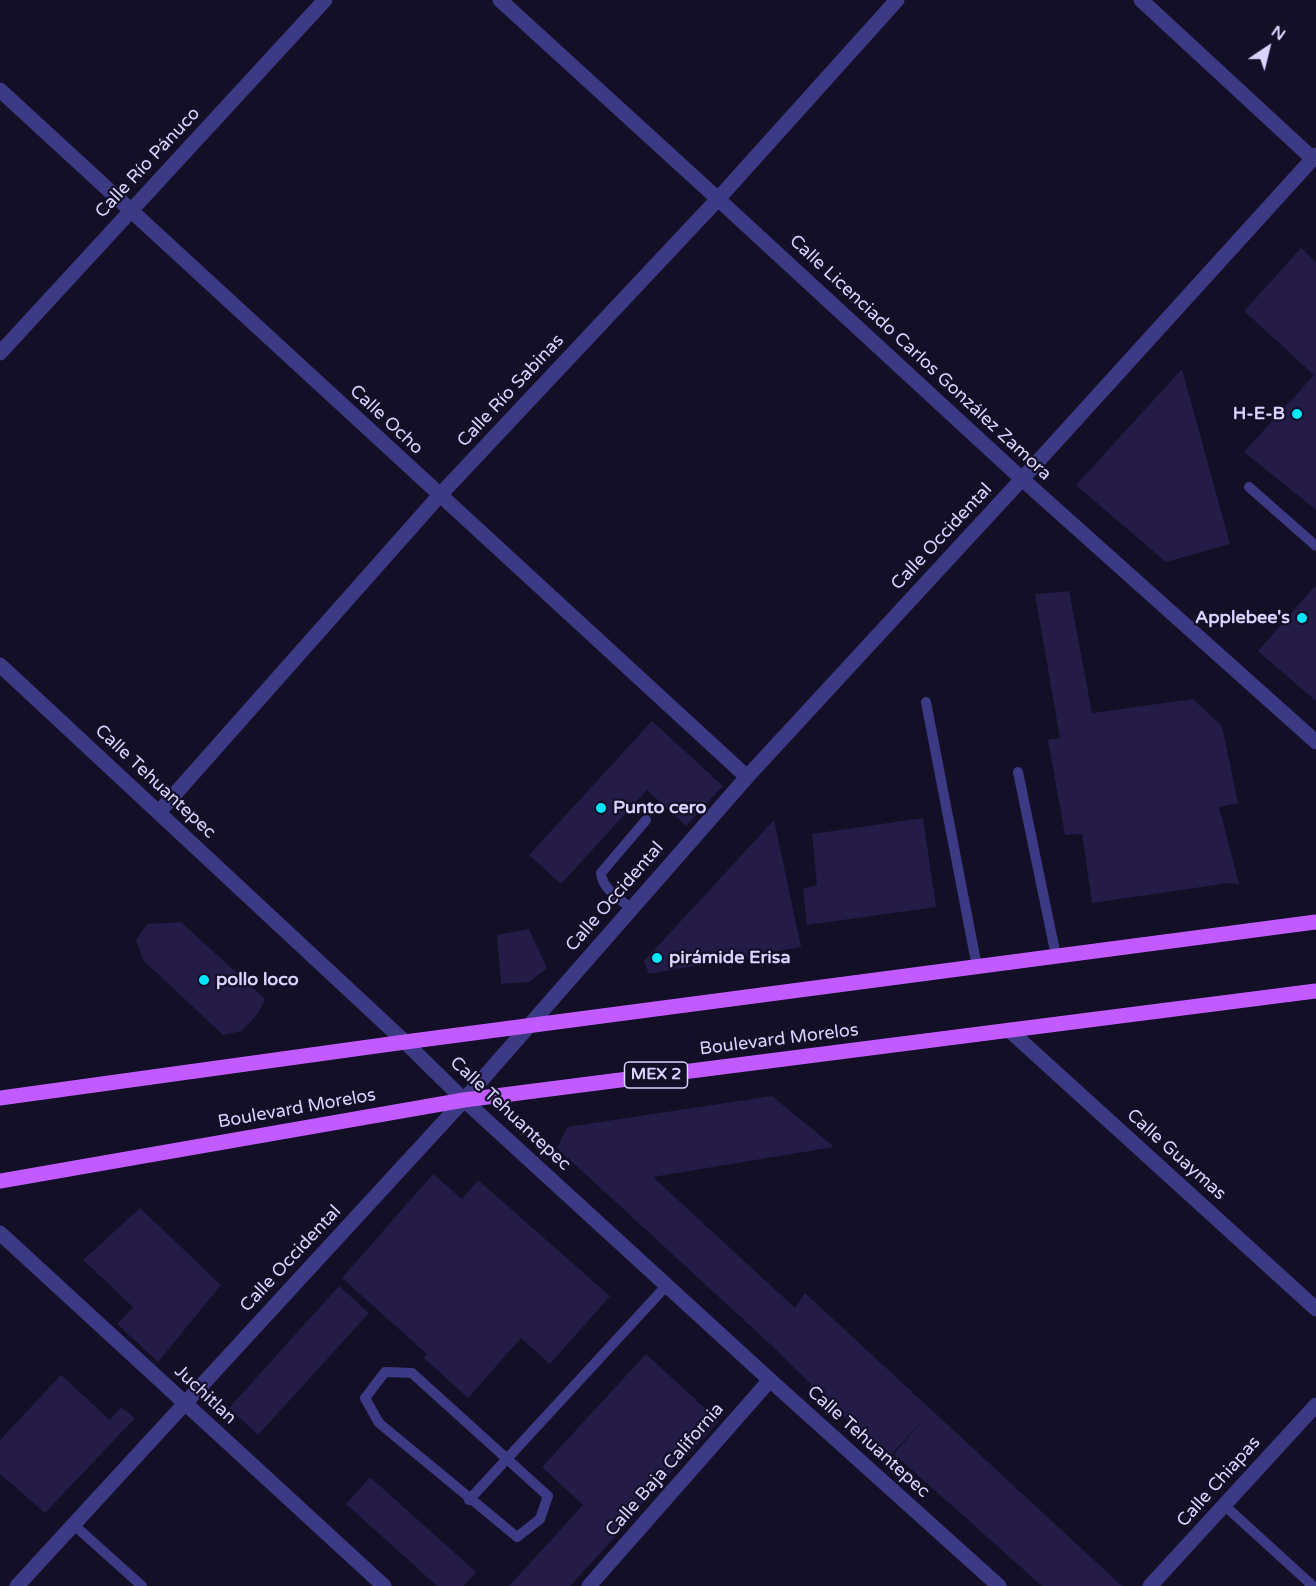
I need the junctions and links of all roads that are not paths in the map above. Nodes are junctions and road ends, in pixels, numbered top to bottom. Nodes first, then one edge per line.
1 (325, 0) edge
2 (500, 0) edge
3 (897, 0) edge
4 (1141, 0) edge
5 (0, 90) edge
6 (1314, 157) edge
7 (718, 198) junction
8 (130, 210) junction
9 (0, 352) edge
10 (1022, 479) junction
11 (1249, 487) dead end
12 (439, 496) junction
13 (1316, 546) edge
14 (0, 665) edge
15 (926, 702) dead end
16 (1316, 742) edge
17 (1018, 772) dead end
18 (747, 777) junction
19 (159, 812) junction
20 (646, 820) dead end
21 (632, 909) junction
22 (1316, 922) edge
23 (1056, 956) junction
24 (977, 967) junction
25 (1316, 992) edge
26 (528, 1026) junction
27 (1009, 1030) junction
28 (405, 1042) junction
29 (0, 1098) edge
30 (464, 1100) junction
31 (0, 1181) edge
32 (1, 1237) edge
33 (667, 1285) junction
34 (1316, 1309) edge
35 (770, 1380) junction
36 (185, 1404) junction
37 (1316, 1405) edge
38 (507, 1459) junction
39 (469, 1500) junction
40 (1224, 1505) junction
41 (74, 1525) junction
42 (17, 1586) edge
43 (142, 1586) edge
44 (384, 1586) edge
45 (589, 1586) edge
46 (999, 1586) edge
47 (1150, 1586) edge
48 (1313, 1586) edge

1 - 8 street, Calle Río Pánuco
2 - 7 street, Calle Licenciado Carlos González Zamora
3 - 7 street, Calle Río Sabinas
4 - 6 street
5 - 8 street, Calle Ocho
6 - 10 street, Calle Occidental
7 - 10 street, Calle Licenciado Carlos González Zamora
7 - 12 street, Calle Río Sabinas
8 - 9 street, Calle Río Pánuco
8 - 12 street, Calle Ocho
10 - 16 street, Calle Licenciado Carlos González Zamora
10 - 18 street, Calle Occidental
11 - 13 lane
12 - 18 street, Calle Ocho
12 - 19 street, Calle Río Sabinas
14 - 19 street, Calle Tehuantepec
15 - 24 lane
17 - 23 lane
18 - 21 street, Calle Occidental
19 - 28 street, Calle Tehuantepec
20 - 21 lane
21 - 26 street, Calle Occidental
22 - 23 main road
23 - 24 main road
24 - 26 main road
25 - 27 main road, Boulevard Morelos / MEX 2
26 - 28 main road
26 - 30 street, Calle Occidental
27 - 30 main road, Boulevard Morelos / MEX 2
27 - 34 street, Calle Guaymas
28 - 29 main road
28 - 30 street, Calle Tehuantepec
30 - 31 main road, Boulevard Morelos / MEX 2
30 - 33 street, Calle Tehuantepec
30 - 36 street, Calle Occidental
32 - 36 street, Juchitlan
33 - 35 street, Calle Tehuantepec
33 - 38 lane
35 - 45 street, Calle Baja California
35 - 46 street, Calle Tehuantepec
36 - 41 street, Calle Occidental
36 - 44 street, Juchitlan
37 - 40 street, Calle Chiapas
38 - 39 lane
38 - 39 lane
38 - 39 lane
40 - 47 street, Calle Chiapas
40 - 48 lane
41 - 42 street, Calle Occidental
41 - 43 lane

